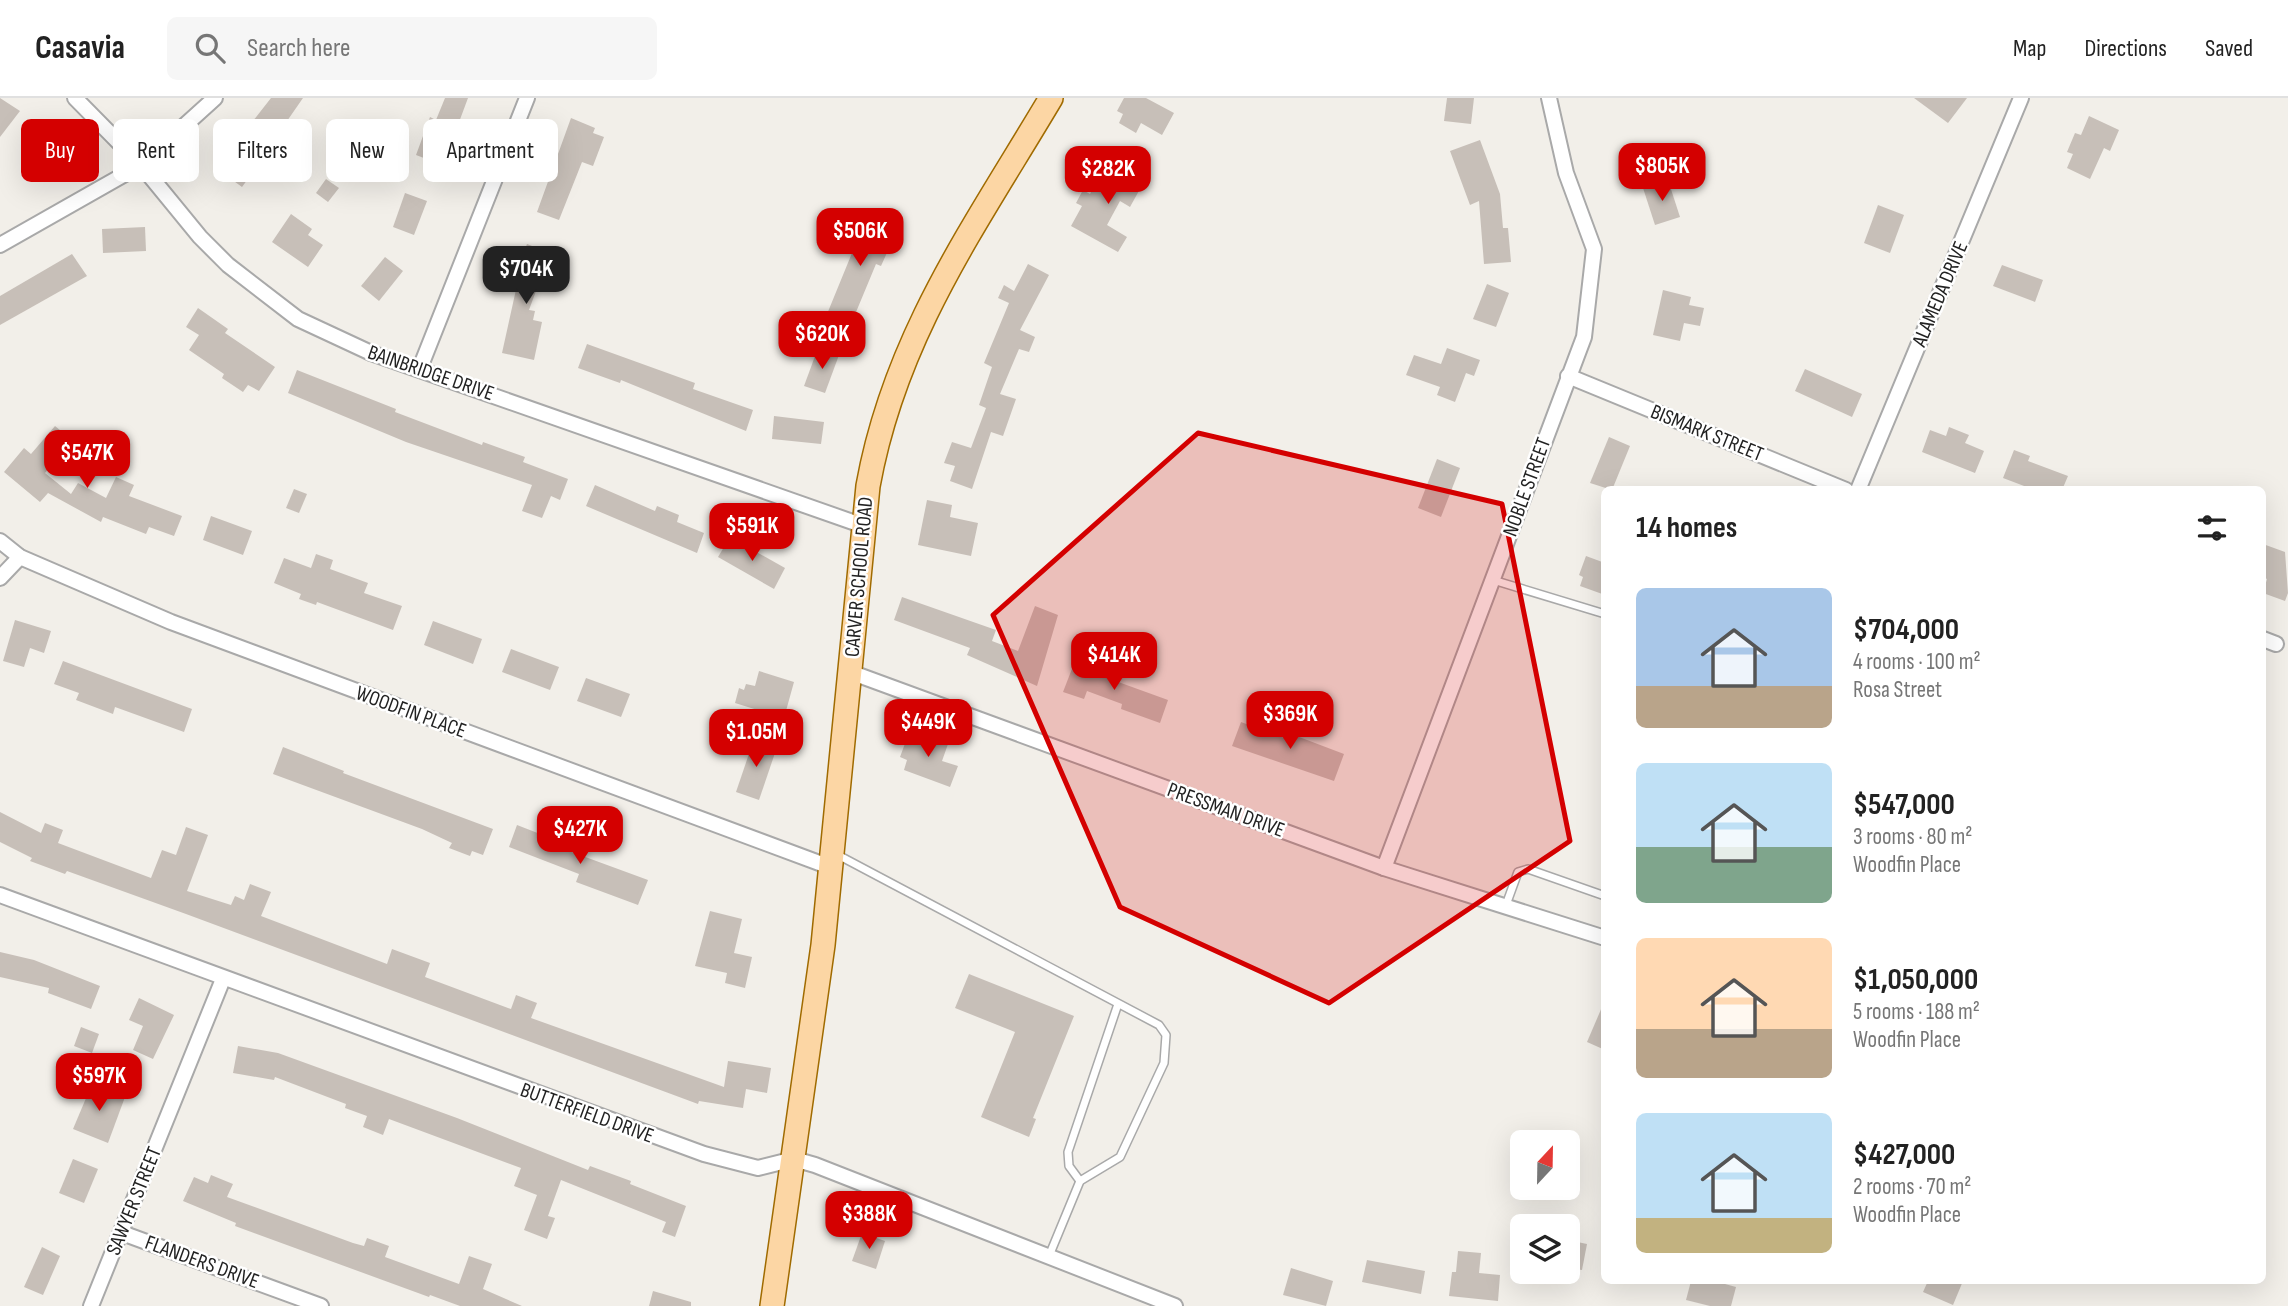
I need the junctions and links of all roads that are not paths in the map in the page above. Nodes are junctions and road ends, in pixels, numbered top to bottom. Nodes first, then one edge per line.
1 (75, 98) edge
2 (215, 98) edge
3 (527, 98) edge
4 (1051, 98) edge
5 (1549, 98) edge
6 (2021, 98) edge
7 (192, 119) edge
8 (113, 137) edge
9 (113, 181) edge
10 (155, 182) edge
11 (0, 245) edge
12 (420, 368) junction
13 (1568, 376) junction
14 (1836, 486) edge
15 (1860, 486) edge
16 (864, 526) junction
17 (0, 541) edge
18 (20, 557) junction
19 (0, 578) edge
20 (1492, 579) junction
21 (1601, 613) edge
22 (850, 671) junction
23 (831, 860) junction
24 (1384, 868) junction
25 (0, 895) edge
26 (1601, 895) edge
27 (1506, 905) junction
28 (1601, 937) edge
29 (223, 979) junction
30 (1118, 1004) junction
31 (794, 1159) junction
32 (1080, 1181) junction
33 (122, 1233) junction
34 (1049, 1256) junction
35 (92, 1306) edge
36 (321, 1306) edge
37 (772, 1306) edge
38 (1175, 1306) edge

1 - 8 street, BAINBRIDGE DRIVE
2 - 7 street
3 - 12 street
4 - 16 main road, CARVER SCHOOL ROAD
5 - 13 street, NOBLE STREET
6 - 15 street, ALAMEDA DRIVE
9 - 11 street
10 - 12 street, BAINBRIDGE DRIVE
12 - 16 street, BAINBRIDGE DRIVE
13 - 14 street, BISMARK STREET
13 - 20 street, NOBLE STREET
16 - 22 main road, CARVER SCHOOL ROAD
17 - 18 street, WOODFIN PLACE
18 - 19 street
18 - 23 street, WOODFIN PLACE
20 - 21 lane
20 - 24 street, NOBLE STREET
22 - 23 main road, CARVER SCHOOL ROAD
22 - 24 street, PRESSMAN DRIVE
23 - 30 lane
23 - 31 main road, CARVER SCHOOL ROAD
24 - 27 street, PRESSMAN DRIVE
25 - 29 street, BUTTERFIELD DRIVE
26 - 27 lane
27 - 28 street, PRESSMAN DRIVE
29 - 31 street, BUTTERFIELD DRIVE
29 - 33 street, SAWYER STREET
30 - 32 lane
30 - 32 lane
31 - 34 street
31 - 37 main road, CARVER SCHOOL ROAD
32 - 34 lane
33 - 35 street, SAWYER STREET
33 - 36 street, FLANDERS DRIVE
34 - 38 street

